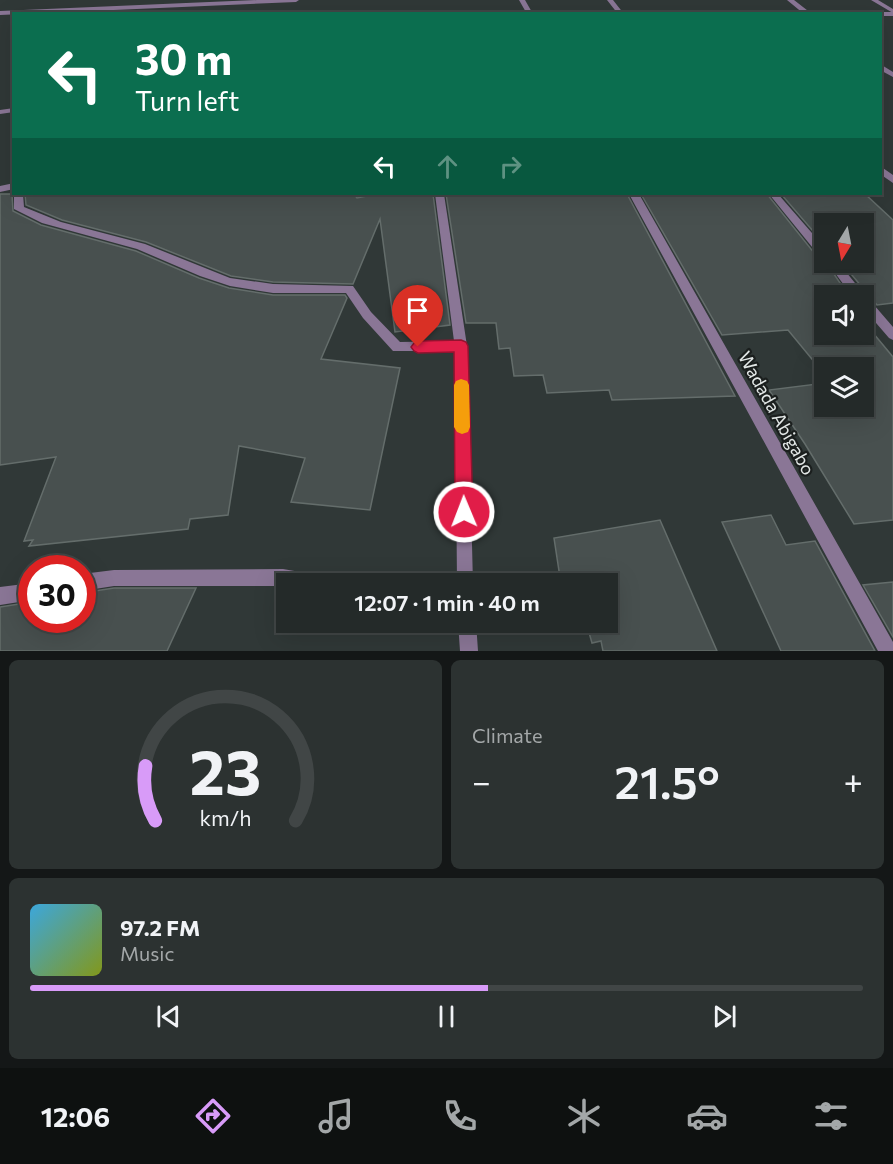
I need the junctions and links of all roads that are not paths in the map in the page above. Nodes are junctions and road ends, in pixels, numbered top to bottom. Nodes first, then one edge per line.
1 (296, 0) edge
2 (610, 0) edge
3 (790, 0) edge
4 (874, 0) edge
5 (23, 12) edge
6 (619, 12) edge
7 (806, 12) edge
8 (893, 12) edge
9 (19, 195) edge
10 (440, 195) edge
11 (635, 195) edge
12 (774, 195) edge
13 (814, 242) edge
14 (841, 273) edge
15 (850, 285) edge
16 (874, 313) edge
17 (893, 335) edge
18 (461, 346) junction
19 (465, 573) edge
20 (276, 577) edge
21 (96, 581) edge
22 (18, 593) edge
23 (0, 596) edge
24 (467, 633) edge
25 (469, 651) edge
26 (888, 651) edge

1 - 5 street
2 - 6 street
3 - 7 street
4 - 8 street
9 - 18 street
10 - 18 street
11 - 26 street, Wadada Abigabo
12 - 13 street
14 - 15 street
16 - 17 street
18 - 19 street
20 - 21 street
22 - 23 street
24 - 25 street

